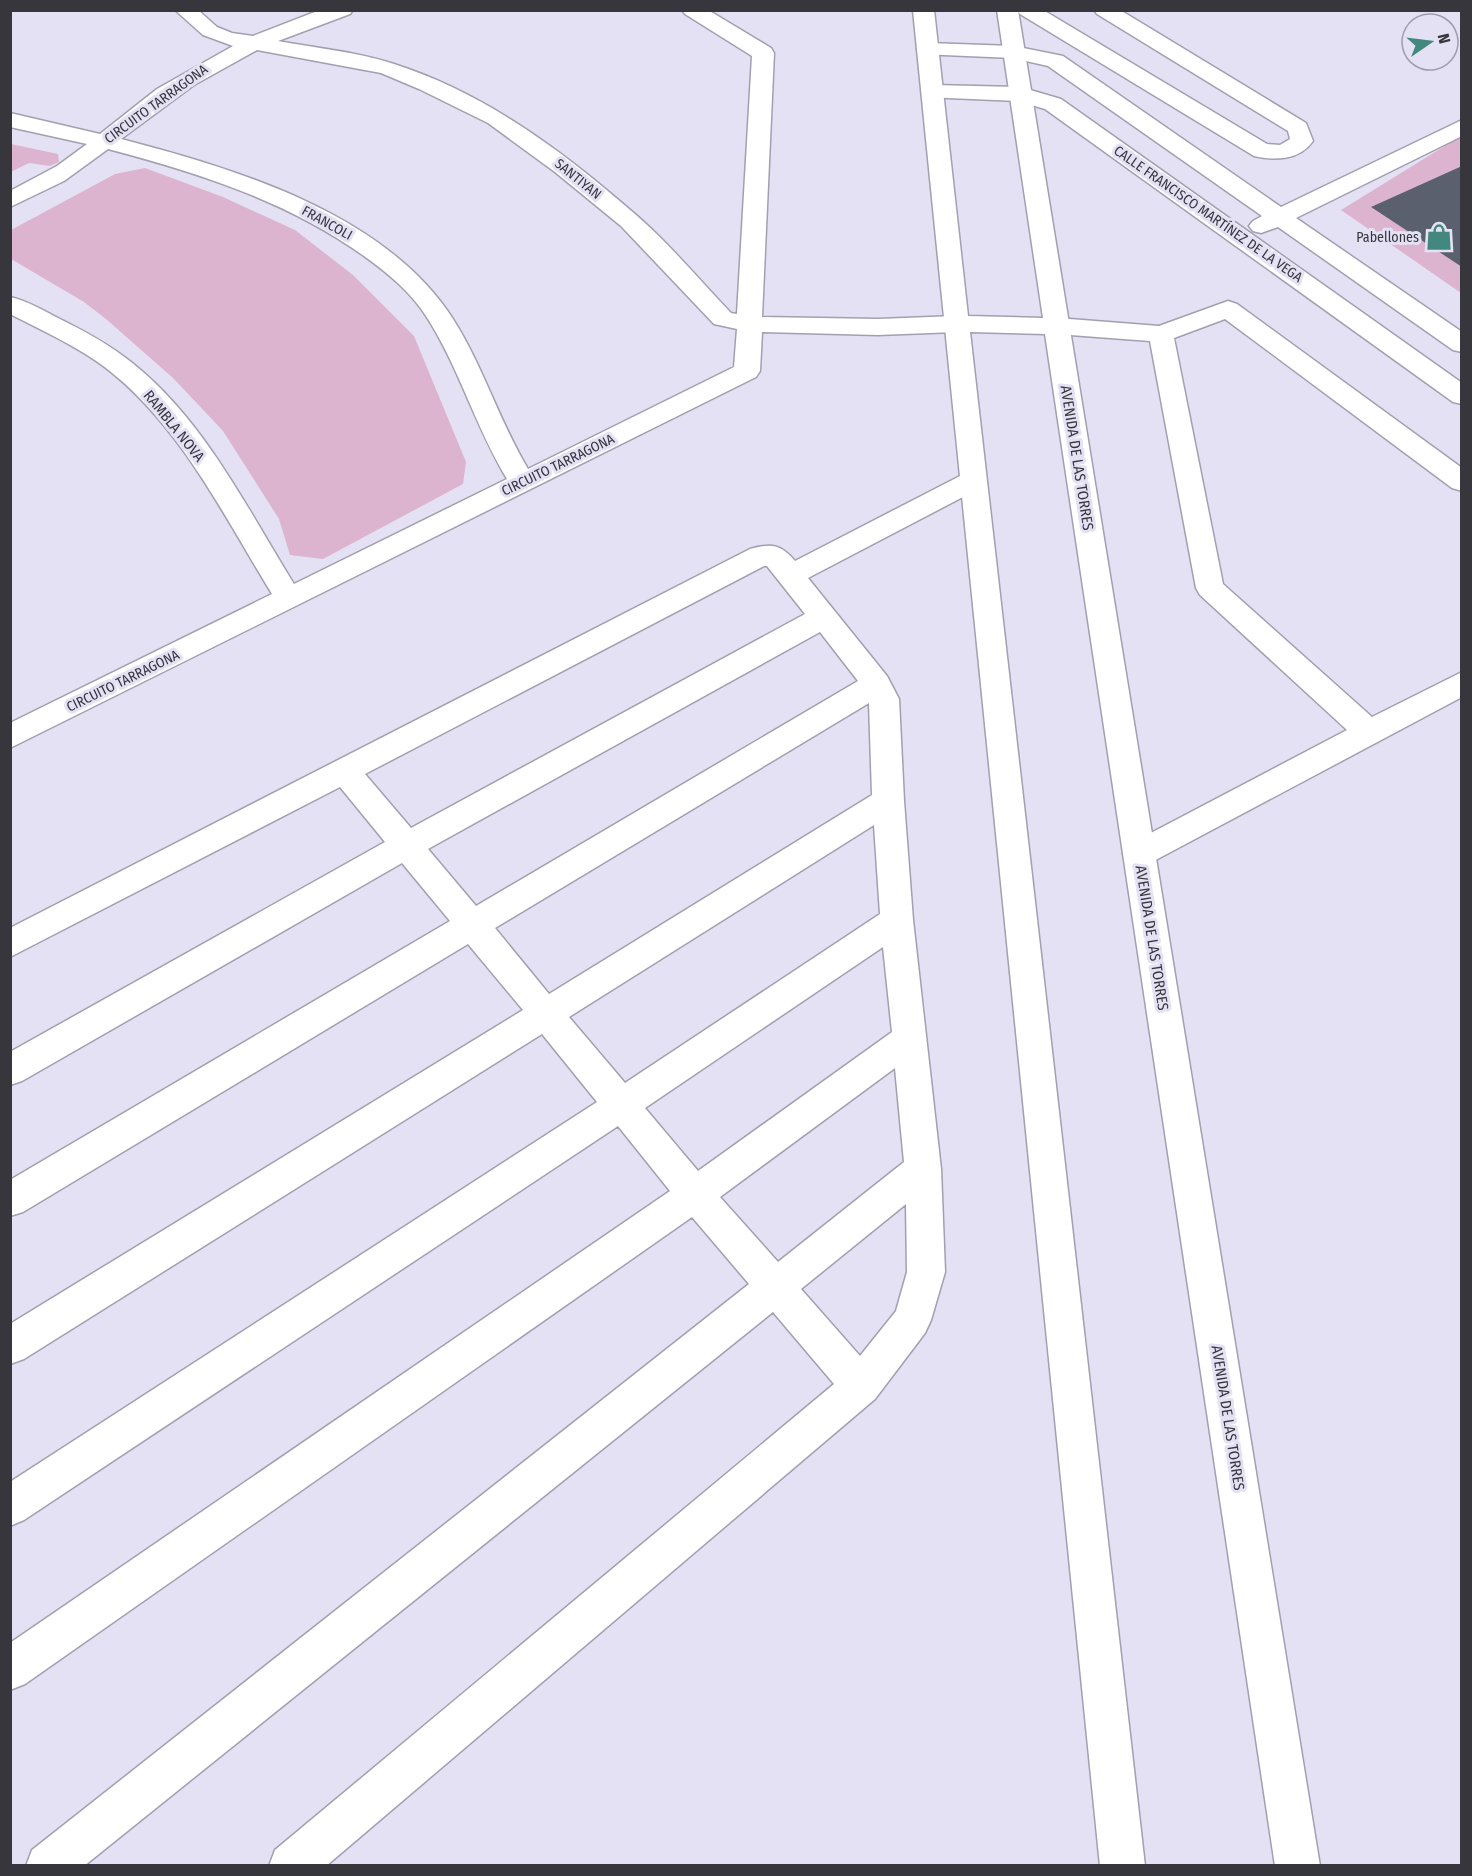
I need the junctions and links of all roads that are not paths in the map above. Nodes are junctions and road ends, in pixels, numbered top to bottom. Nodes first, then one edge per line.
1 (185, 10) edge
2 (343, 10) edge
3 (692, 10) edge
4 (923, 10) edge
5 (1007, 10) edge
6 (1027, 10) edge
7 (1104, 10) edge
8 (252, 43) junction
9 (928, 49) junction
10 (1013, 52) junction
11 (933, 92) junction
12 (1020, 94) junction
13 (10, 120) edge
14 (1461, 127) edge
15 (103, 141) junction
16 (10, 200) edge
17 (1279, 218) junction
18 (1239, 236) junction
19 (10, 304) edge
20 (748, 324) junction
21 (956, 324) junction
22 (1057, 327) junction
23 (1161, 334) junction
24 (1461, 345) edge
25 (1461, 396) edge
26 (972, 481) junction
27 (1461, 482) edge
28 (523, 483) junction
29 (791, 575) junction
30 (289, 598) junction
31 (824, 617) junction
32 (1461, 683) edge
33 (877, 684) junction
34 (1369, 732) junction
35 (10, 737) edge
36 (345, 771) junction
37 (888, 801) junction
38 (407, 845) junction
39 (1139, 854) junction
40 (897, 920) junction
41 (473, 925) junction
42 (10, 945) edge
43 (546, 1013) junction
44 (911, 1037) junction
45 (10, 1070) edge
46 (621, 1106) junction
47 (923, 1169) junction
48 (695, 1194) junction
49 (10, 1200) edge
50 (774, 1287) junction
51 (10, 1346) edge
52 (861, 1386) junction
53 (10, 1506) edge
54 (10, 1669) edge
55 (48, 1866) edge
56 (291, 1866) edge
57 (1123, 1866) edge
58 (1298, 1866) edge

1 - 8 street, SANTIYAN
2 - 8 street, CIRCUITO TARRAGONA
3 - 20 street, CIRCUITO TARRAGONA
4 - 9 street
5 - 10 street, AVENIDA DE LAS TORRES
6 - 7 street
8 - 15 street, CIRCUITO TARRAGONA
8 - 20 street, SANTIYAN
9 - 10 street
9 - 11 street
10 - 12 street, AVENIDA DE LAS TORRES
10 - 17 street
11 - 12 street, CALLE FRANCISCO MARTÍNEZ DE LA VEGA
11 - 21 street
12 - 18 street, CALLE FRANCISCO MARTÍNEZ DE LA VEGA
12 - 22 street, AVENIDA DE LAS TORRES
13 - 15 street, FRANCOLI
14 - 17 street
15 - 16 street, CIRCUITO TARRAGONA
15 - 28 street, FRANCOLI
17 - 18 street
17 - 24 street
18 - 25 street, CALLE FRANCISCO MARTÍNEZ DE LA VEGA
19 - 30 street, RAMBLA NOVA
20 - 21 street, SANTIYAN
20 - 28 street, CIRCUITO TARRAGONA
21 - 22 street, SANTIYAN
21 - 26 street
22 - 23 street, SANTIYAN
22 - 39 street, AVENIDA DE LAS TORRES
23 - 27 street
23 - 34 street
26 - 29 street
26 - 57 street
28 - 30 street, CIRCUITO TARRAGONA
29 - 31 street
29 - 36 street
30 - 35 street, CIRCUITO TARRAGONA
31 - 33 street
31 - 38 street
32 - 34 street
33 - 37 street
33 - 41 street
34 - 39 street
36 - 38 street
36 - 42 street
37 - 40 street
37 - 43 street
38 - 41 street
38 - 45 street
39 - 58 street, AVENIDA DE LAS TORRES
40 - 44 street
40 - 46 street
41 - 43 street
41 - 49 street
43 - 46 street
43 - 51 street
44 - 47 street
44 - 48 street
46 - 48 street
46 - 53 street
47 - 50 street
47 - 52 street
48 - 50 street
48 - 54 street
50 - 52 street
50 - 55 street
52 - 56 street

